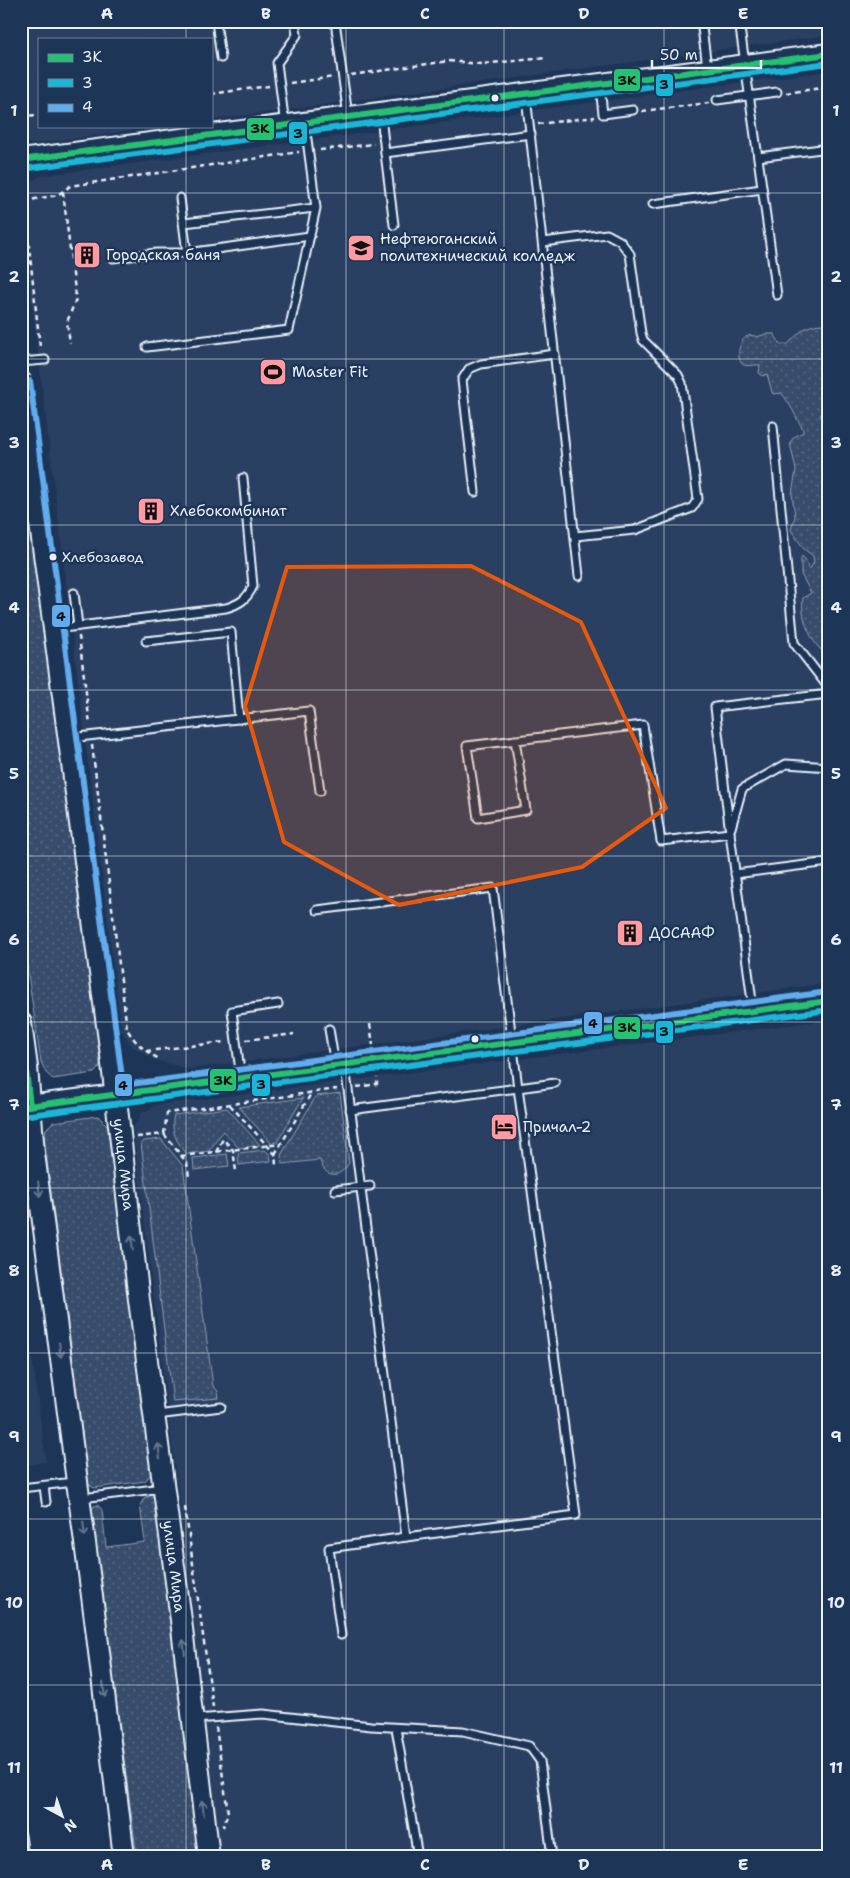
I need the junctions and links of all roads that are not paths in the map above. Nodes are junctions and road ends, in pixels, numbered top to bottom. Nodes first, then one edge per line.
1 (216, 21) edge
2 (295, 21) edge
3 (335, 21) edge
4 (738, 21) edge
5 (702, 28) dead end
6 (829, 54) edge
7 (221, 58) dead end
8 (746, 65) junction
9 (708, 70) junction
10 (600, 84) junction
11 (778, 93) road end
12 (526, 94) junction
13 (750, 96) junction
14 (718, 101) road end
15 (633, 111) road end
16 (381, 113) junction
17 (348, 117) junction
18 (295, 124) junction
19 (531, 134) junction
20 (829, 148) edge
21 (385, 153) junction
22 (758, 157) junction
23 (21, 160) edge
24 (762, 189) junction
25 (180, 198) dead end
26 (653, 204) dead end
27 (315, 208) junction
28 (184, 223) junction
29 (394, 225) dead end
30 (310, 236) junction
31 (543, 242) junction
32 (187, 252) junction
33 (112, 258) dead end
34 (777, 295) dead end
35 (147, 347) dead end
36 (555, 354) junction
37 (45, 360) dead end
38 (21, 362) edge
39 (21, 382) edge
40 (773, 426) dead end
41 (243, 478) dead end
42 (475, 492) dead end
43 (575, 536) junction
44 (579, 576) dead end
45 (74, 593) dead end
46 (78, 626) junction
47 (55, 629) junction
48 (146, 641) dead end
49 (829, 688) edge
50 (829, 694) edge
51 (239, 719) junction
52 (69, 738) junction
53 (515, 740) junction
54 (829, 767) edge
55 (320, 791) dead end
56 (730, 833) junction
57 (829, 862) edge
58 (735, 874) junction
59 (317, 910) dead end
60 (829, 1001) edge
61 (278, 1004) dead end
62 (753, 1011) junction
63 (21, 1024) edge
64 (329, 1030) dead end
65 (512, 1044) junction
66 (340, 1067) junction
67 (241, 1079) junction
68 (555, 1083) dead end
69 (518, 1088) junction
70 (115, 1095) junction
71 (26, 1106) edge
72 (350, 1110) junction
73 (370, 1186) dead end
74 (359, 1187) junction
75 (335, 1190) dead end
76 (221, 1407) dead end
77 (154, 1416) junction
78 (44, 1486) junction
79 (21, 1488) edge
80 (164, 1488) junction
81 (78, 1490) junction
82 (46, 1502) dead end
83 (406, 1537) junction
84 (341, 1635) dead end
85 (192, 1719) junction
86 (396, 1728) junction
87 (21, 1835) edge
88 (24, 1857) edge
89 (124, 1857) edge
90 (209, 1857) edge
91 (418, 1857) edge
92 (552, 1857) edge

1 - 7 lane
2 - 18 lane
3 - 17 lane
4 - 8 lane
5 - 9 lane
6 - 8 main road
8 - 9 main road
8 - 13 lane
9 - 10 main road
10 - 12 main road
10 - 15 lane
11 - 13 lane
12 - 16 main road
12 - 19 lane
13 - 14 lane
13 - 22 lane
16 - 17 main road
16 - 21 lane
17 - 18 main road
18 - 23 main road
18 - 27 lane
19 - 21 lane
19 - 31 lane
20 - 22 lane
21 - 29 lane
22 - 24 lane
24 - 26 lane
24 - 34 lane
25 - 28 lane
27 - 28 lane
27 - 30 lane
28 - 32 lane
30 - 32 lane
30 - 35 lane
31 - 36 lane
31 - 43 lane
32 - 33 lane
36 - 42 lane
36 - 43 lane
37 - 38 lane
39 - 47 main road, улица Мира
40 - 49 lane
41 - 46 lane
43 - 44 lane
45 - 46 lane
46 - 47 lane
47 - 52 main road, улица Мира
48 - 51 lane
50 - 56 lane
51 - 52 lane
51 - 55 lane
52 - 70 main road, улица Мира
53 - 53 lane
53 - 56 lane
54 - 56 lane
56 - 58 lane
57 - 58 lane
58 - 62 lane
59 - 65 lane
60 - 62 main road
61 - 67 lane
62 - 65 main road
63 - 71 main road
64 - 66 lane
65 - 66 main road
65 - 69 lane
66 - 67 main road
66 - 72 lane
67 - 70 main road
68 - 69 lane
69 - 72 lane
69 - 83 lane
70 - 71 main road
77 -> 70 main road, улица Мира
71 -> 81 main road
72 - 74 lane
73 - 74 lane
74 - 75 lane
74 - 83 lane
76 - 77 lane
80 -> 77 main road, улица Мира
78 - 79 lane
78 - 81 lane
78 - 82 lane
80 - 81 lane
85 -> 80 main road, улица Мира
81 -> 89 main road
83 - 84 lane
85 - 86 lane
90 -> 85 main road, улица Мира
86 - 91 lane
86 - 92 lane
87 - 88 lane

